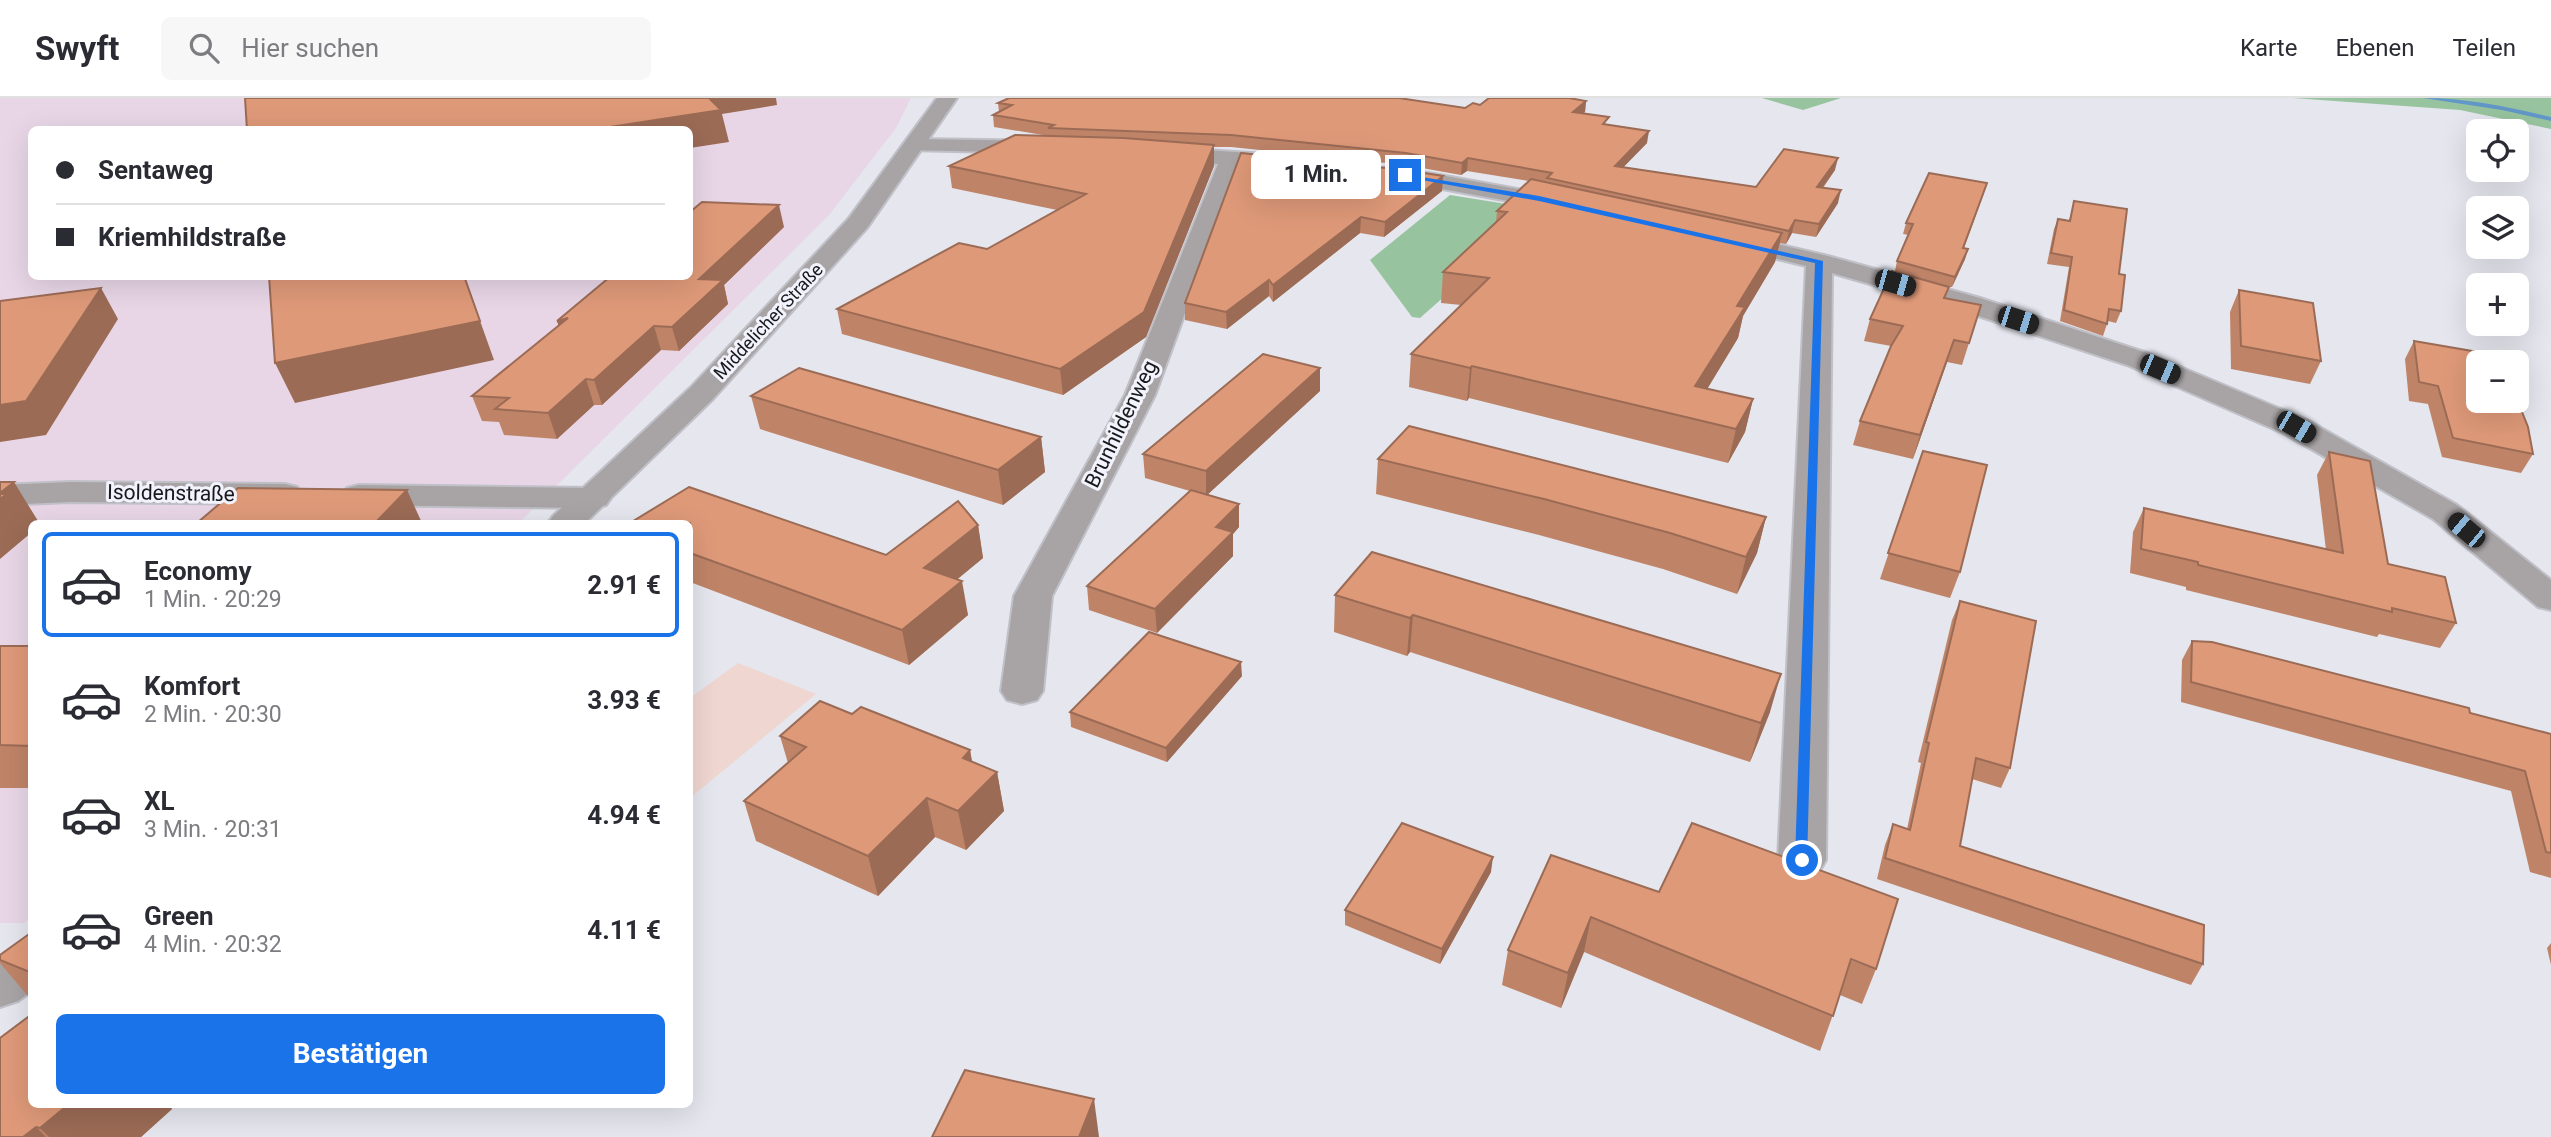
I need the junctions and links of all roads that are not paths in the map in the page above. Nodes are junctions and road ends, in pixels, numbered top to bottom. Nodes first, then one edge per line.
1 (947, 98) edge
2 (916, 145) junction
3 (1074, 148) edge
4 (1138, 151) edge
5 (1231, 157) junction
6 (1323, 166) edge
7 (1364, 170) edge
8 (1590, 209) edge
9 (1705, 234) edge
10 (1819, 261) junction
11 (0, 495) edge
12 (594, 498) junction
13 (568, 520) edge
14 (2551, 599) edge
15 (1021, 691) dead end
16 (1802, 860) edge
17 (28, 966) edge
18 (0, 986) edge

1 - 2 street, Middelicher Straße
2 - 3 street
2 - 12 street, Middelicher Straße
4 - 5 street
5 - 6 street
5 - 15 street, Brunhildenweg
7 - 8 street
9 - 10 street
10 - 14 street
10 - 16 street
11 - 12 street, Isoldenstraße
12 - 13 street, Middelicher Straße
17 - 18 street

